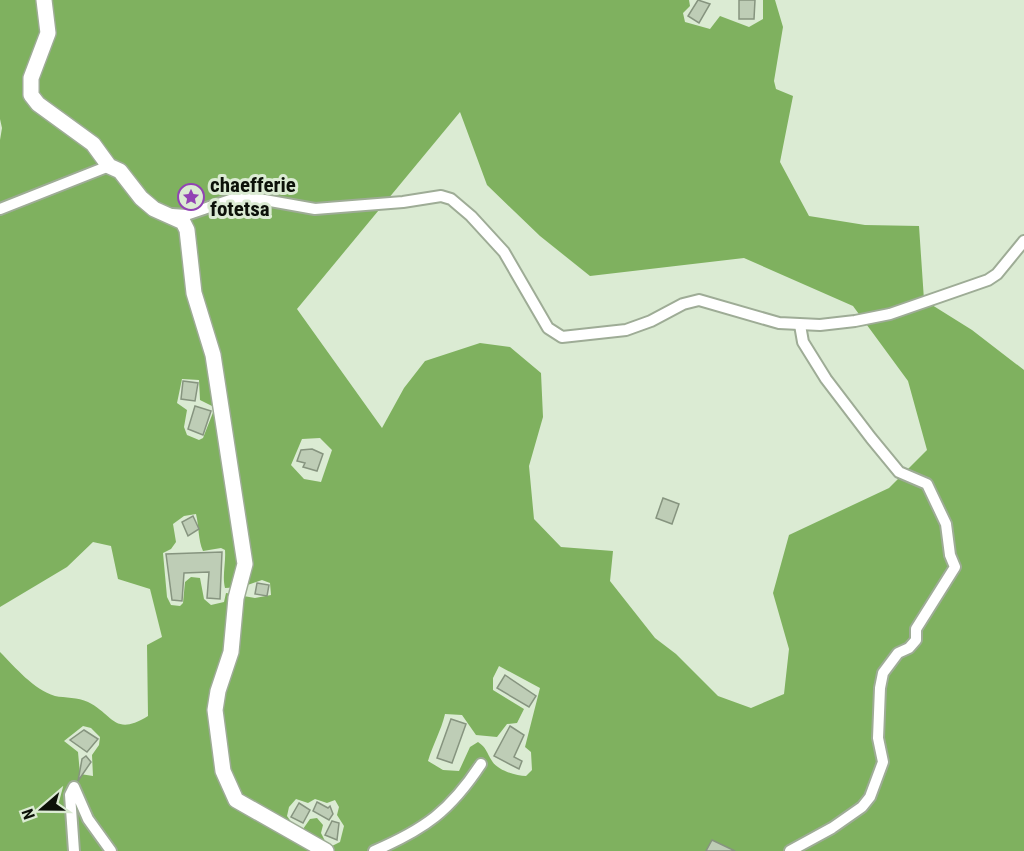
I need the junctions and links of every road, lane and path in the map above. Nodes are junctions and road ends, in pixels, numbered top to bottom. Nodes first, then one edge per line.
1 (44, 0) edge
2 (109, 166) junction
3 (0, 209) edge
4 (154, 209) junction
5 (1024, 241) edge
6 (800, 325) junction
7 (481, 764) dead end
8 (74, 851) edge
9 (111, 851) edge
10 (326, 851) edge
11 (374, 851) edge
12 (790, 851) edge

1 - 2 street
2 - 3 street
2 - 4 street
4 - 6 street
4 - 10 street
5 - 6 street
6 - 12 street
7 - 11 street
8 - 9 street

